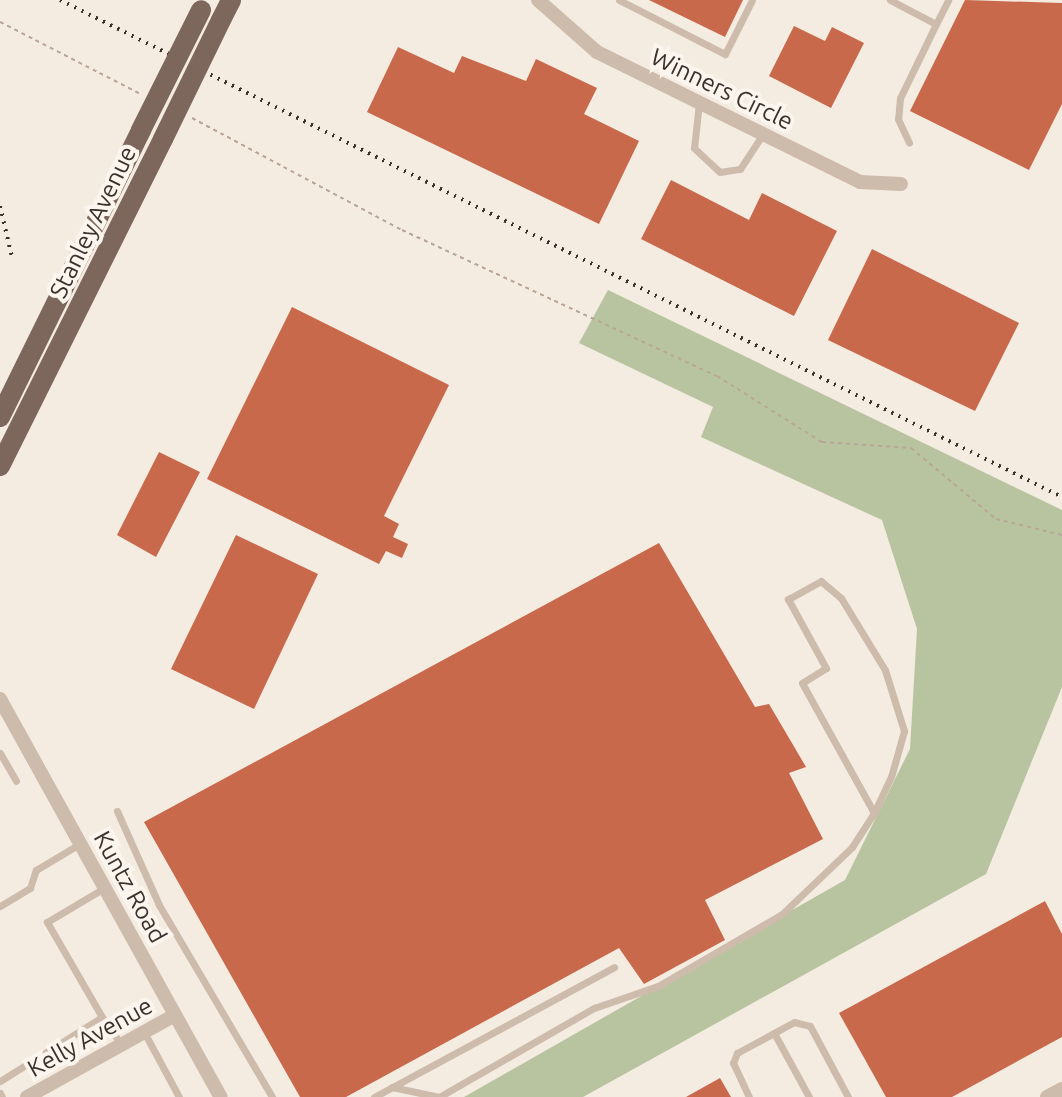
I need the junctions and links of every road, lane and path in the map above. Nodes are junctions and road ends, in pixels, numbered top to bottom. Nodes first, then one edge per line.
1 (231, 0) edge
2 (538, 0) edge
3 (619, 0) edge
4 (752, 0) edge
5 (890, 0) edge
6 (948, 0) edge
7 (204, 5) edge
8 (0, 22) edge
9 (936, 24) junction
10 (145, 96) dead end
11 (699, 103) junction
12 (187, 116) dead end
13 (763, 134) junction
14 (909, 143) dead end
15 (901, 184) dead end
16 (0, 417) edge
17 (0, 466) edge
18 (1062, 535) edge
19 (0, 699) edge
20 (0, 753) edge
21 (16, 781) dead end
22 (117, 811) dead end
23 (874, 813) junction
24 (81, 843) junction
25 (106, 887) junction
26 (0, 906) edge
27 (614, 967) dead end
28 (175, 1015) junction
29 (102, 1017) junction
30 (144, 1032) junction
31 (774, 1033) junction
32 (121, 1045) junction
33 (0, 1081) edge
34 (392, 1087) junction
35 (1062, 1089) edge
36 (27, 1097) edge
37 (179, 1097) edge
38 (221, 1097) edge
39 (272, 1097) edge
40 (374, 1097) edge
41 (749, 1097) edge
42 (809, 1097) edge
43 (848, 1097) edge
44 (1047, 1097) edge

1 - 17 main road, Stanley Avenue, bridge
2 - 11 street, Winners Circle
3 - 4 lane
5 - 9 lane
6 - 9 lane
7 - 16 main road, Stanley Avenue, bridge
8 - 10 path
9 - 14 lane
11 - 13 street, Winners Circle
11 - 13 lane
12 - 18 path
13 - 15 street, Winners Circle
19 - 24 street, Kuntz Road
20 - 21 lane
22 - 39 lane
23 - 23 lane
23 - 34 lane
24 - 25 street, Kuntz Road
24 - 26 lane
25 - 28 street, Kuntz Road
25 - 29 lane
27 - 34 lane
28 - 30 street, Kelly Avenue
28 - 38 street, Kuntz Road
29 - 32 lane
29 - 33 lane
30 - 32 street, Kelly Avenue
30 - 37 lane
31 - 41 lane
31 - 42 lane
31 - 43 lane
32 - 36 street, Kelly Avenue
34 - 40 lane
35 - 44 street

